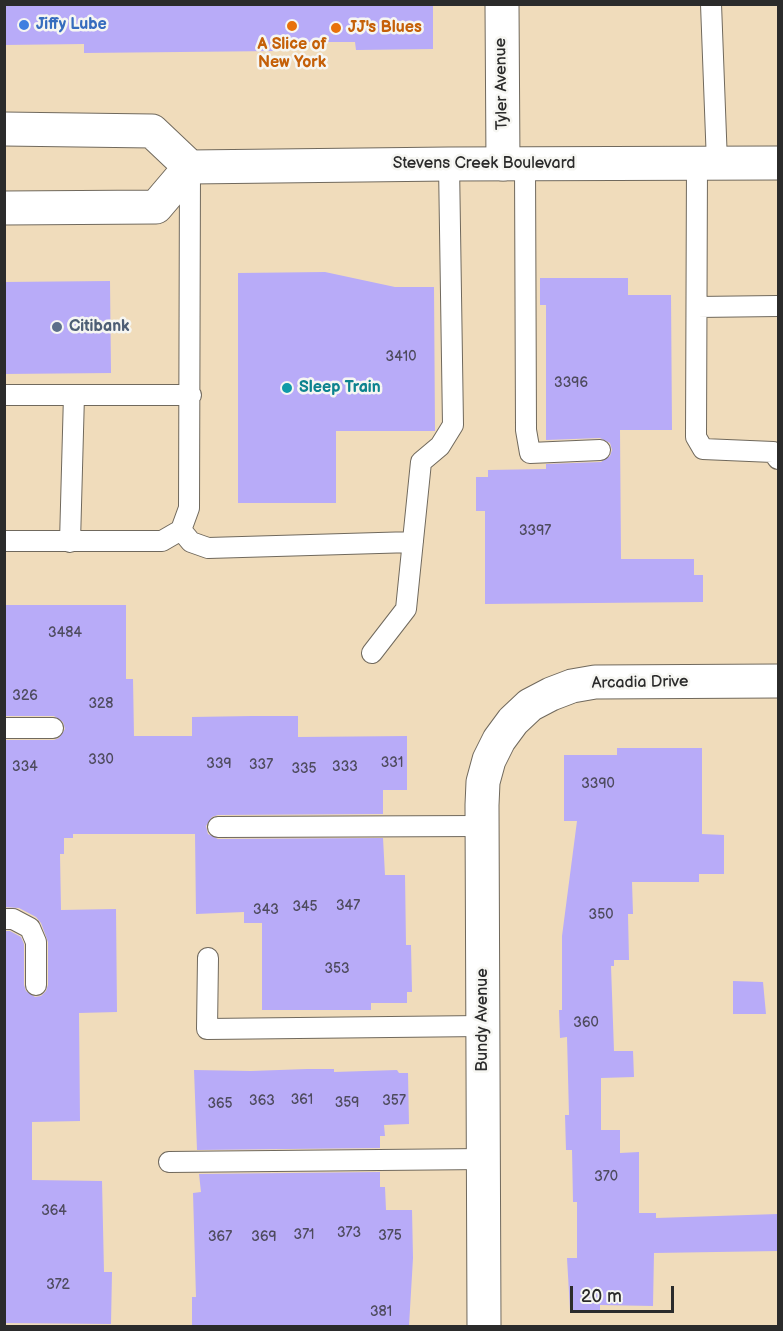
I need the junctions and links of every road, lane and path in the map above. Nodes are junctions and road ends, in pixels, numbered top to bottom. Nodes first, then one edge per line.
1 (502, 4) edge
2 (711, 4) edge
3 (4, 129) edge
4 (707, 163) junction
5 (778, 163) edge
6 (448, 164) junction
7 (514, 164) junction
8 (190, 167) junction
9 (4, 208) edge
10 (778, 306) edge
11 (696, 307) junction
12 (4, 395) edge
13 (74, 395) junction
14 (191, 395) junction
15 (600, 450) dead end
16 (778, 459) edge
17 (181, 530) junction
18 (4, 542) edge
19 (70, 542) junction
20 (413, 542) junction
21 (372, 653) dead end
22 (778, 681) edge
23 (513, 721) joint
24 (4, 728) edge
25 (53, 728) dead end
26 (482, 826) junction
27 (218, 827) dead end
28 (4, 919) edge
29 (207, 958) dead end
30 (36, 985) dead end
31 (482, 1026) junction
32 (484, 1159) junction
33 (169, 1162) dead end
34 (484, 1326) edge

1 - 7 street, Tyler Avenue
2 - 4 lane
3 - 8 street
4 - 5 street, Stevens Creek Boulevard
4 - 7 street, Stevens Creek Boulevard
4 - 11 lane
6 - 7 street, Stevens Creek Boulevard
6 - 8 street, Stevens Creek Boulevard
6 - 20 lane
7 - 15 lane
8 - 9 street
8 - 14 lane
10 - 11 lane
11 - 16 lane
12 - 13 lane
13 - 14 lane
13 - 19 lane
14 - 17 lane
17 - 19 lane
17 - 20 lane
18 - 19 lane
20 - 21 lane
22 - 23 street, Arcadia Drive
23 - 26 street, Bundy Avenue
24 - 25 lane
26 - 27 lane
26 - 31 street, Bundy Avenue
28 - 30 lane
29 - 31 lane
31 - 32 street, Bundy Avenue
32 - 33 lane
32 - 34 street, Bundy Avenue

